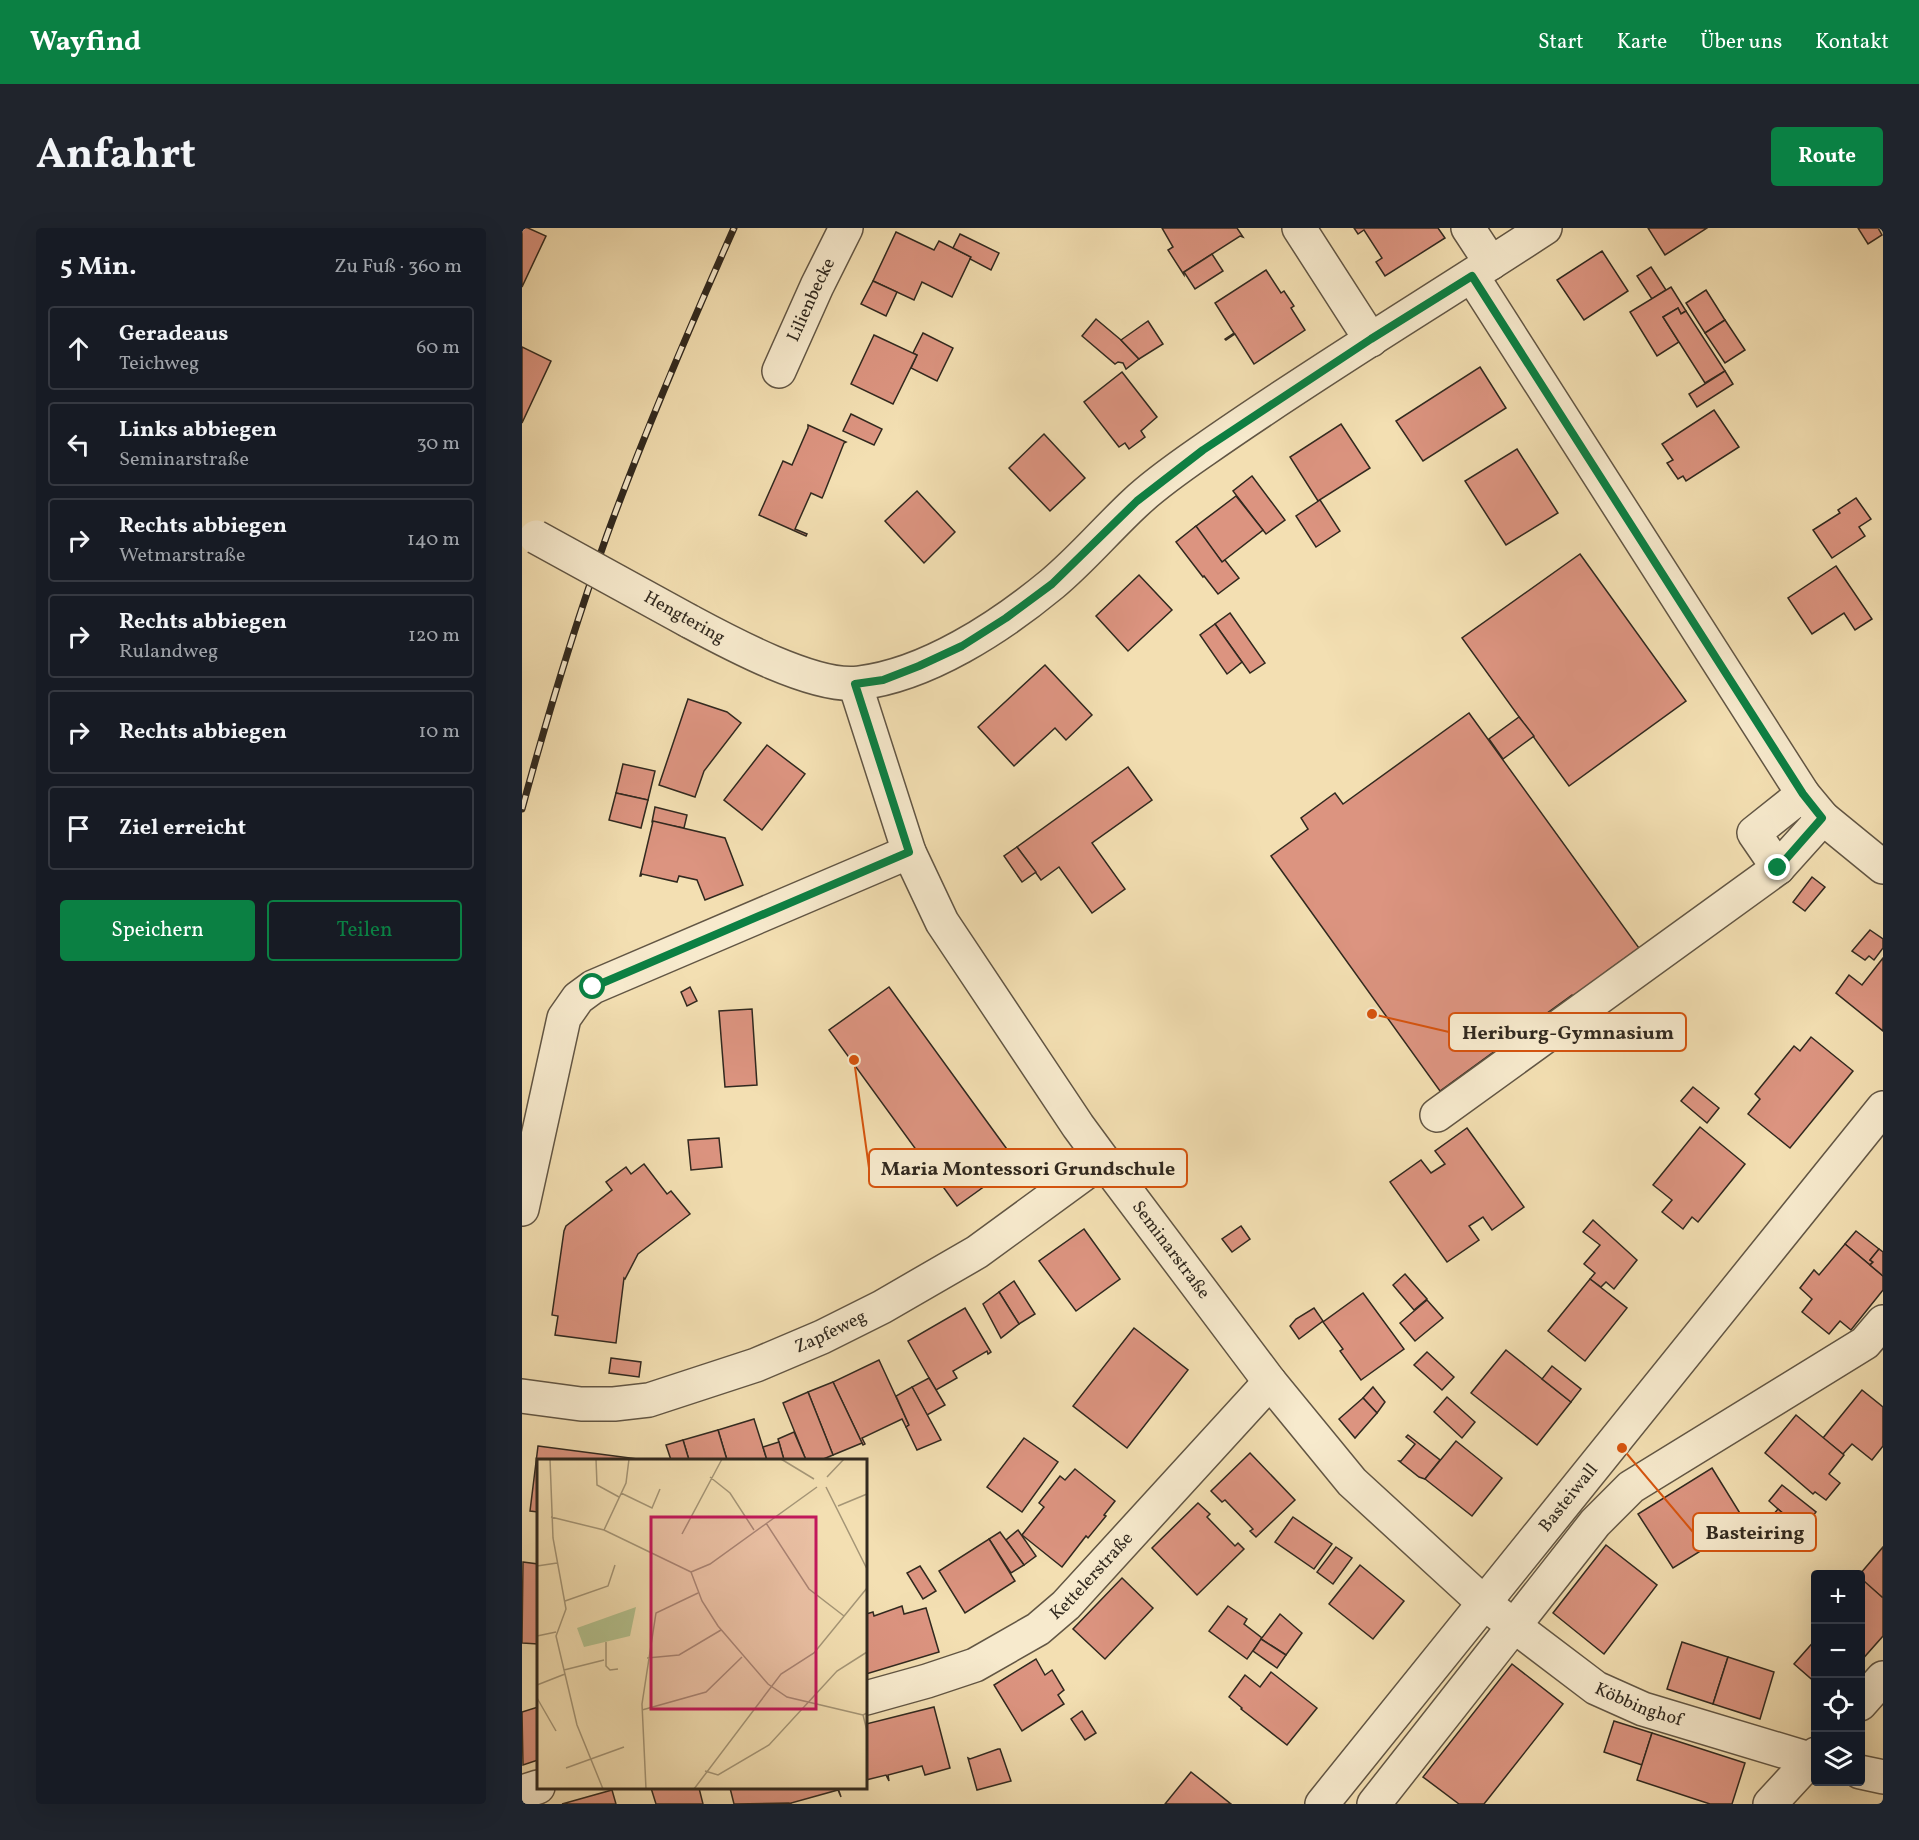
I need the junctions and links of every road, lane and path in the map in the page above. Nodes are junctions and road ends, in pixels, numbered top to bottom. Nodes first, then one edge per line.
1 (846, 228) edge
2 (1299, 228) edge
3 (1468, 228) edge
4 (1545, 228) edge
5 (1482, 270) junction
6 (1371, 339) junction
7 (779, 372) dead end
8 (529, 534) edge
9 (855, 684) junction
10 (1813, 806) junction
11 (909, 852) junction
12 (1883, 867) edge
13 (1883, 1108) edge
14 (1437, 1115) dead end
15 (1103, 1160) junction
16 (522, 1209) edge
17 (1883, 1322) edge
18 (1270, 1382) junction
19 (522, 1396) edge
20 (1472, 1593) junction
21 (1513, 1626) junction
22 (1883, 1678) edge
23 (867, 1698) edge
24 (1865, 1698) edge
25 (1811, 1757) edge
26 (1811, 1761) edge
27 (1865, 1773) edge
28 (1883, 1777) edge
29 (537, 1788) edge
30 (522, 1792) edge
31 (1322, 1804) edge
32 (1374, 1804) edge
33 (1770, 1804) edge

1 - 7 street, Lilienbecke
2 - 6 street
3 - 5 street
4 - 5 street, Hengtering
5 - 6 street, Hengtering
5 - 10 street
6 - 9 street, Hengtering
8 - 9 street, Hengtering, bridge
9 - 11 street, Seminarstraße
10 - 12 street
10 - 14 street
11 - 15 street, Seminarstraße
11 - 16 street
13 - 20 street, Basteiwall
15 - 18 street, Seminarstraße
15 - 19 street, Zapfeweg
17 - 21 street
18 - 20 street, Seminarstraße
18 - 23 street, Kettelerstraße
20 - 21 street, Köbbinghof
20 - 31 street, Basteiwall
21 - 25 street, Köbbinghof
21 - 32 street
22 - 24 street
26 - 33 street
27 - 28 street
29 - 30 street

